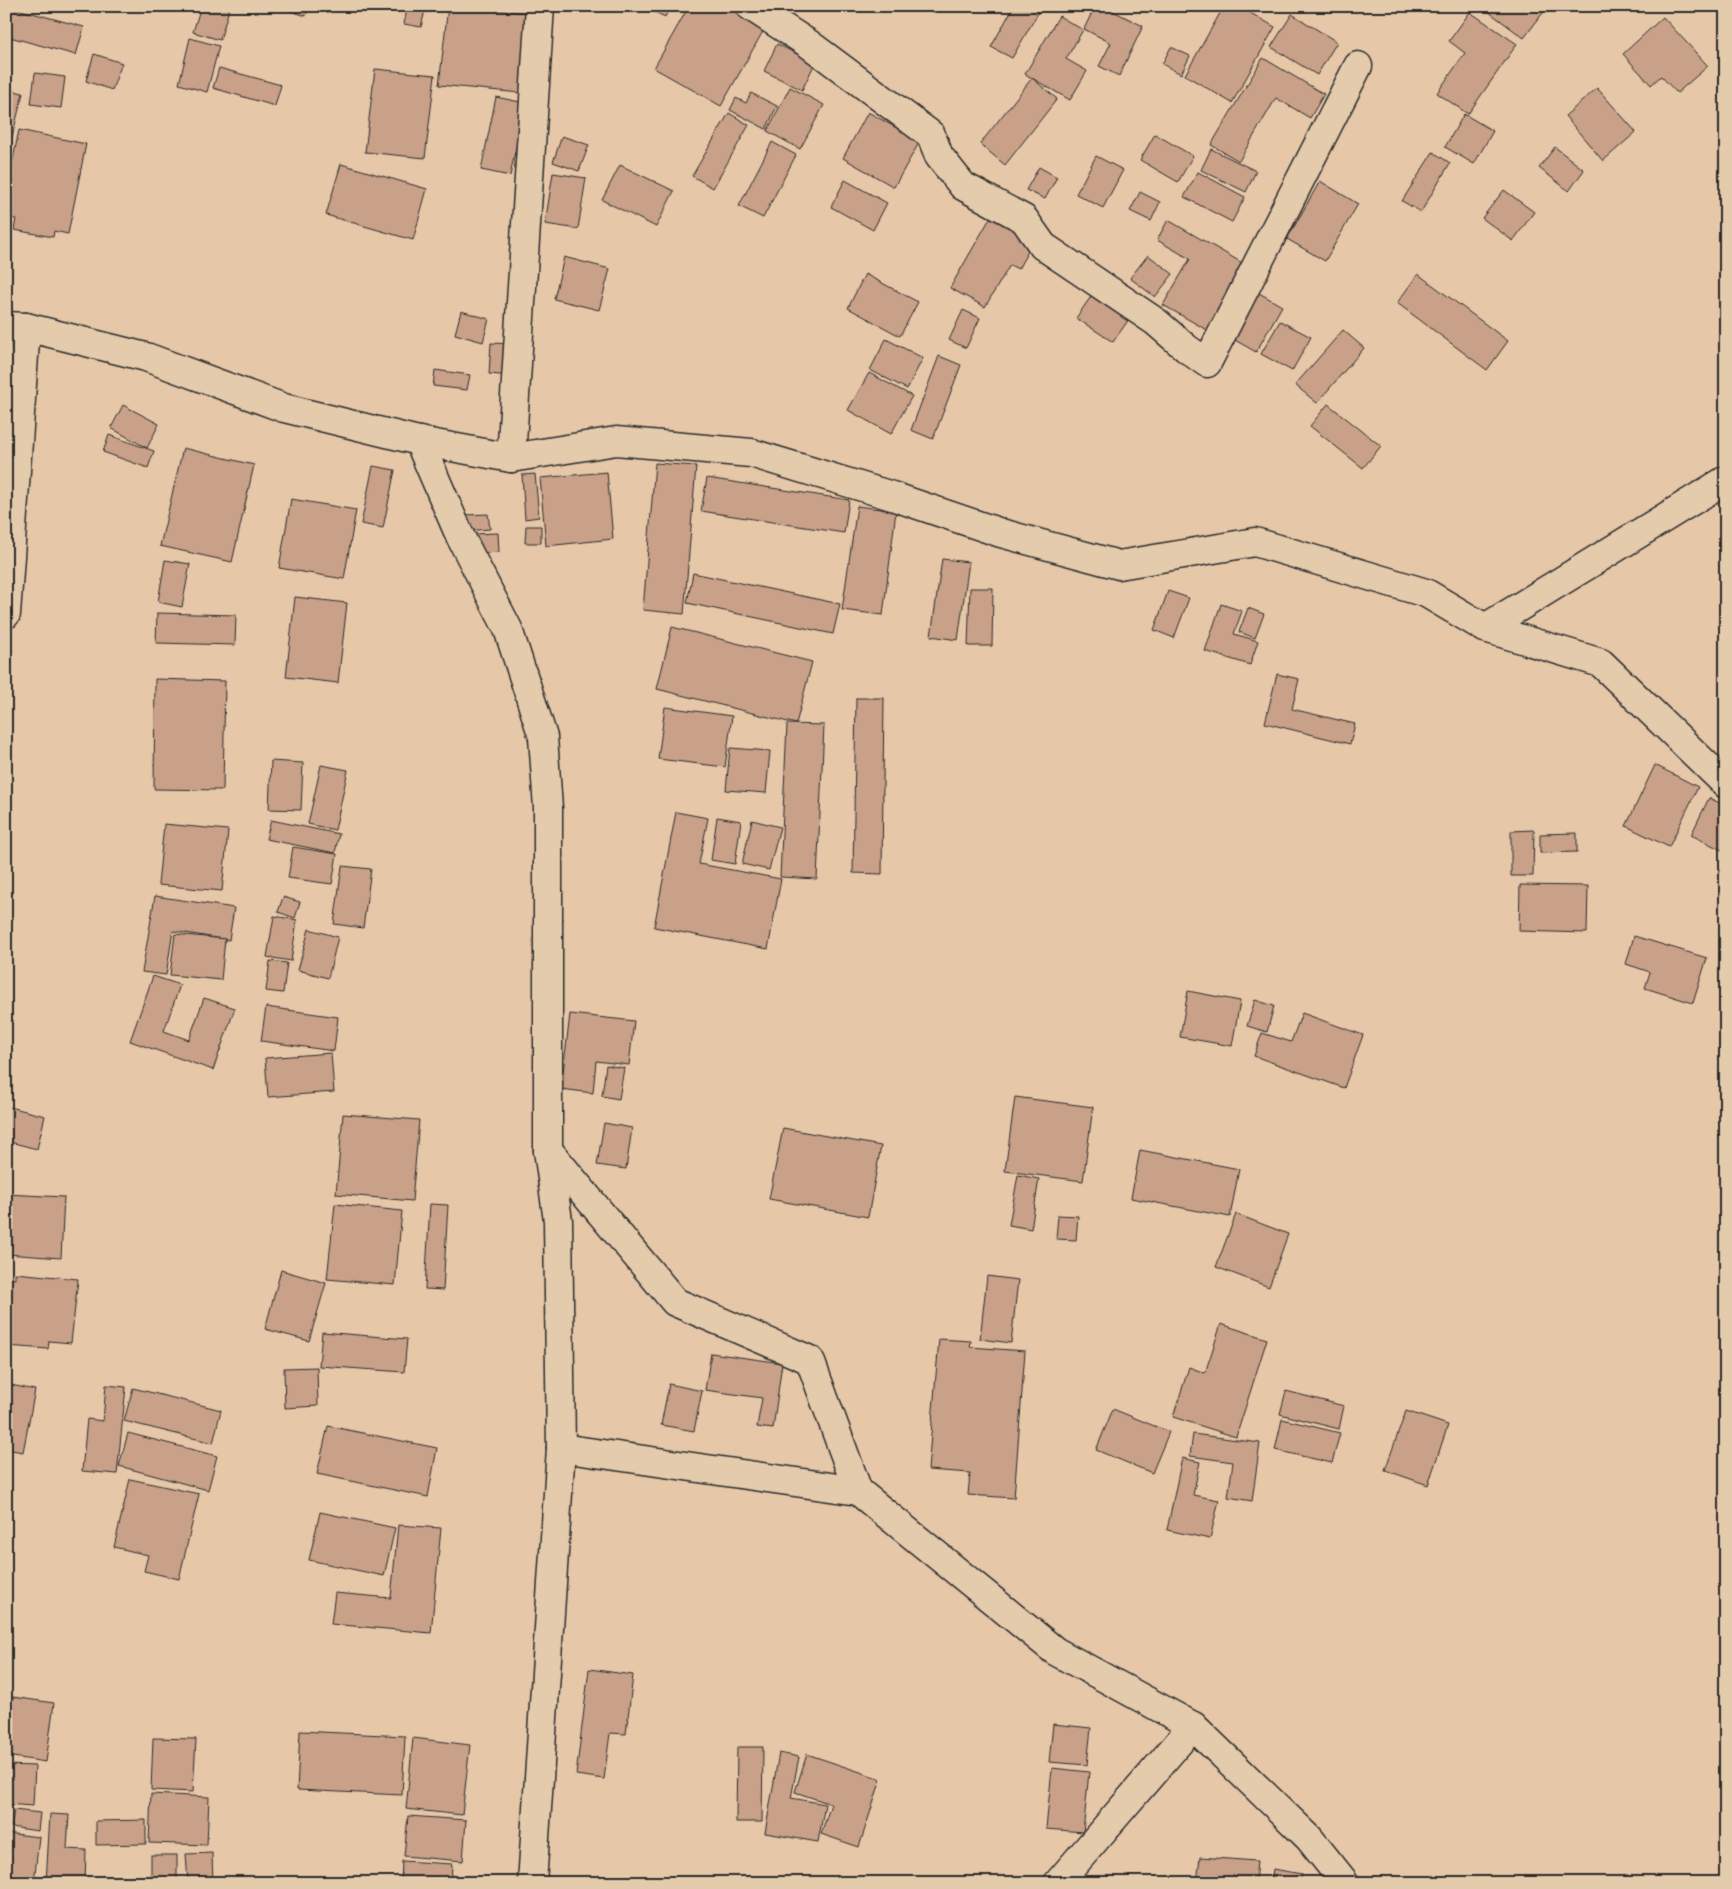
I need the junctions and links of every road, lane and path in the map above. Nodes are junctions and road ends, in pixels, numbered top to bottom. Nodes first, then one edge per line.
1 (540, 6) edge
2 (750, 6) edge
3 (1358, 66) dead end
4 (16, 326) edge
5 (420, 441) junction
6 (511, 458) junction
7 (1726, 480) edge
8 (6, 614) edge
9 (1485, 628) junction
10 (1726, 784) edge
11 (548, 1150) junction
12 (561, 1448) junction
13 (858, 1491) junction
14 (1193, 1726) junction
15 (532, 1883) edge
16 (1058, 1883) edge
17 (1345, 1883) edge

1 - 6 street
2 - 3 street
4 - 5 street
4 - 8 street
5 - 6 street
5 - 11 street
6 - 9 street
7 - 9 street
9 - 10 street
11 - 12 street
11 - 13 street
12 - 13 street
12 - 15 street
13 - 14 street
14 - 16 street
14 - 17 street

